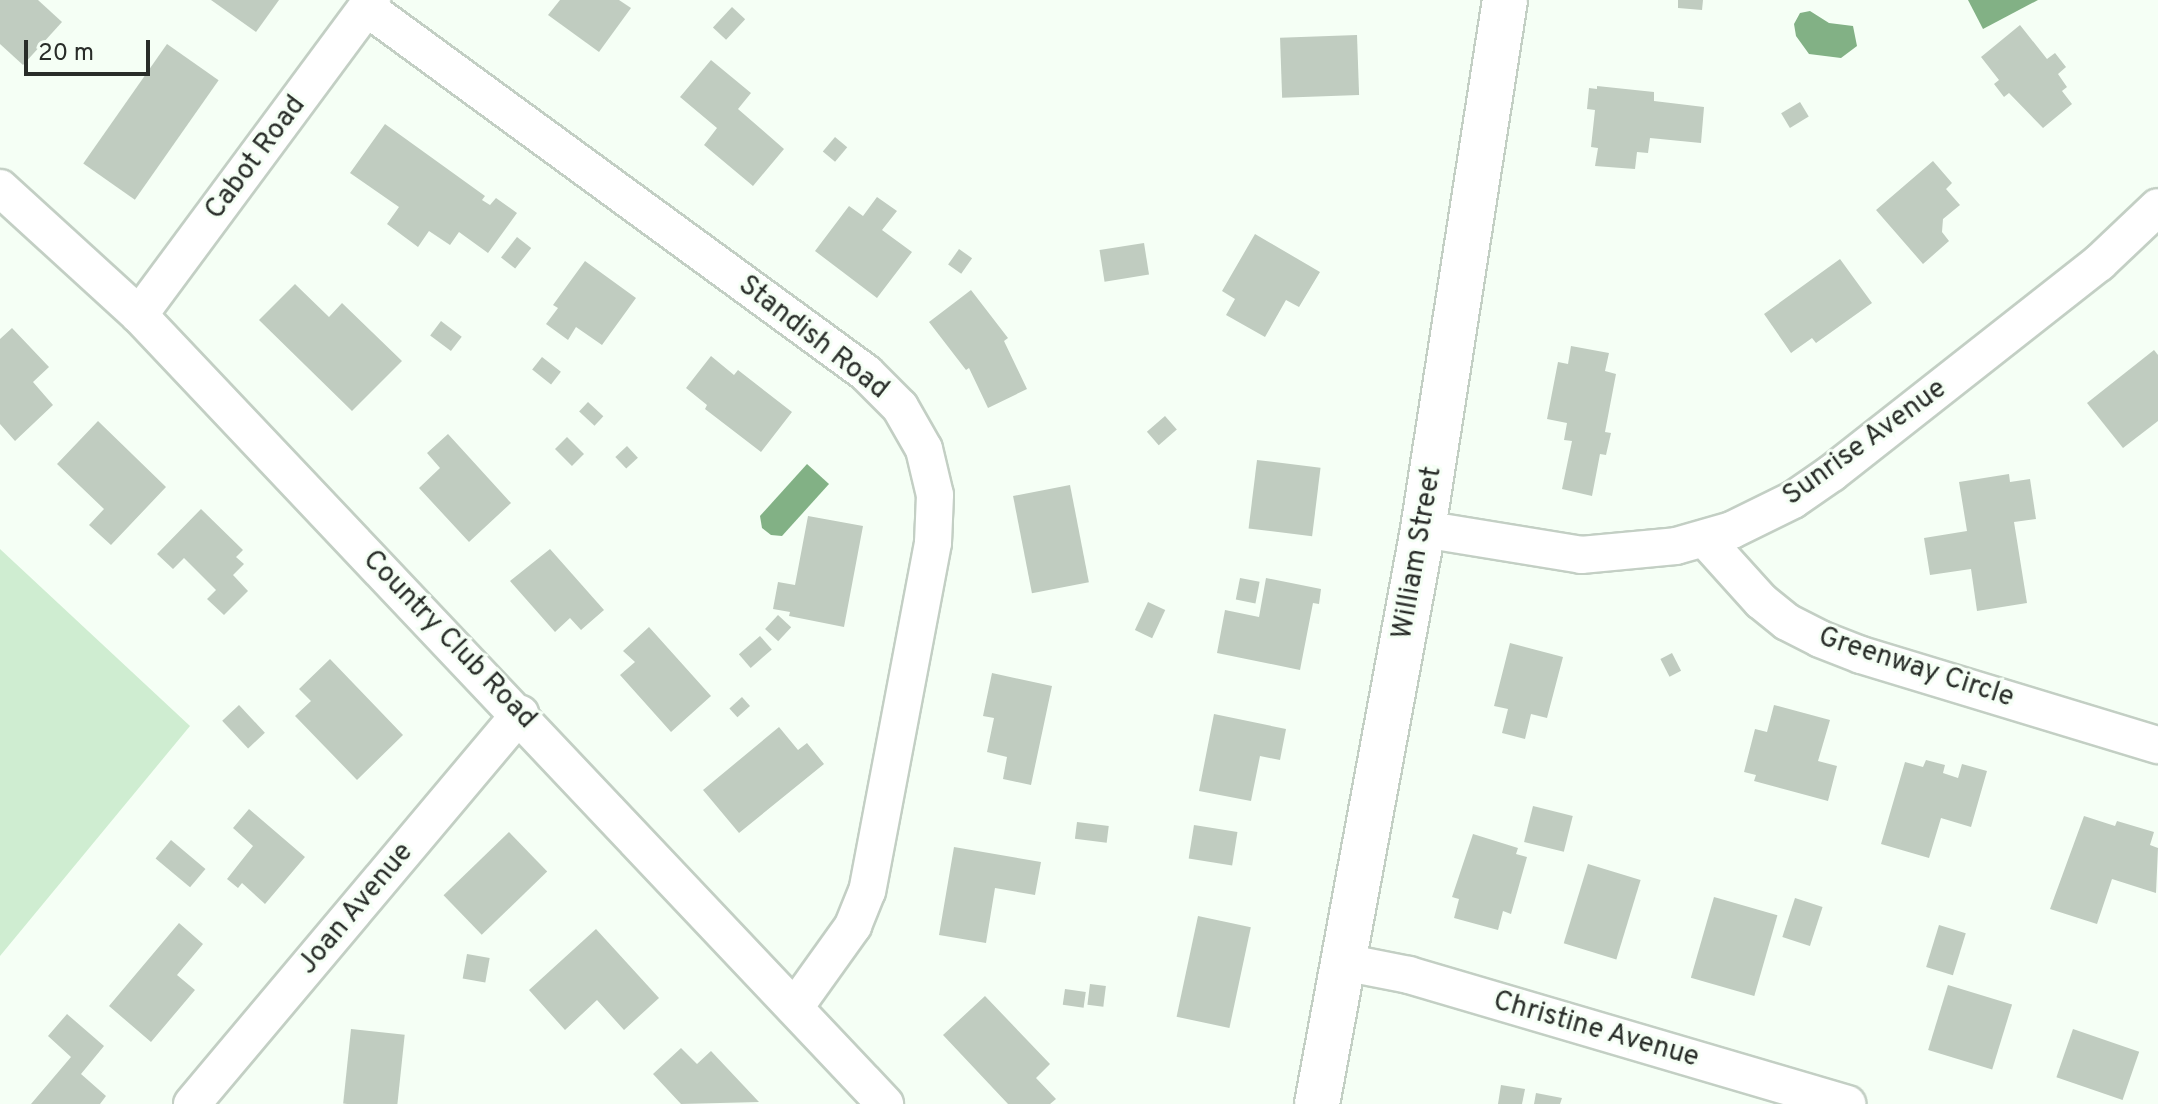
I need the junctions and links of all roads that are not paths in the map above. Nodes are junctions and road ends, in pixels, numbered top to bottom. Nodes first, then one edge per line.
1 (1505, 0) edge
2 (369, 4) edge
3 (0, 188) edge
4 (2158, 207) edge
5 (139, 315) junction
6 (1423, 529) junction
7 (1705, 539) junction
8 (520, 714) junction
9 (2158, 745) edge
10 (1343, 962) junction
11 (795, 1007) junction
12 (208, 1097) edge
13 (885, 1104) edge
14 (1317, 1104) edge
15 (1847, 1104) edge

1 - 6 main road, William Street
2 - 5 street, Cabot Road
2 - 11 street, Standish Road
3 - 5 street, Country Club Road
4 - 7 street, Sunrise Avenue
5 - 8 street, Country Club Road
6 - 7 street, Sunrise Avenue
6 - 10 main road, William Street
7 - 9 street, Greenway Circle
8 - 11 street, Country Club Road
8 - 12 street, Joan Avenue
10 - 14 main road, William Street
10 - 15 street, Christine Avenue
11 - 13 street, Country Club Road

